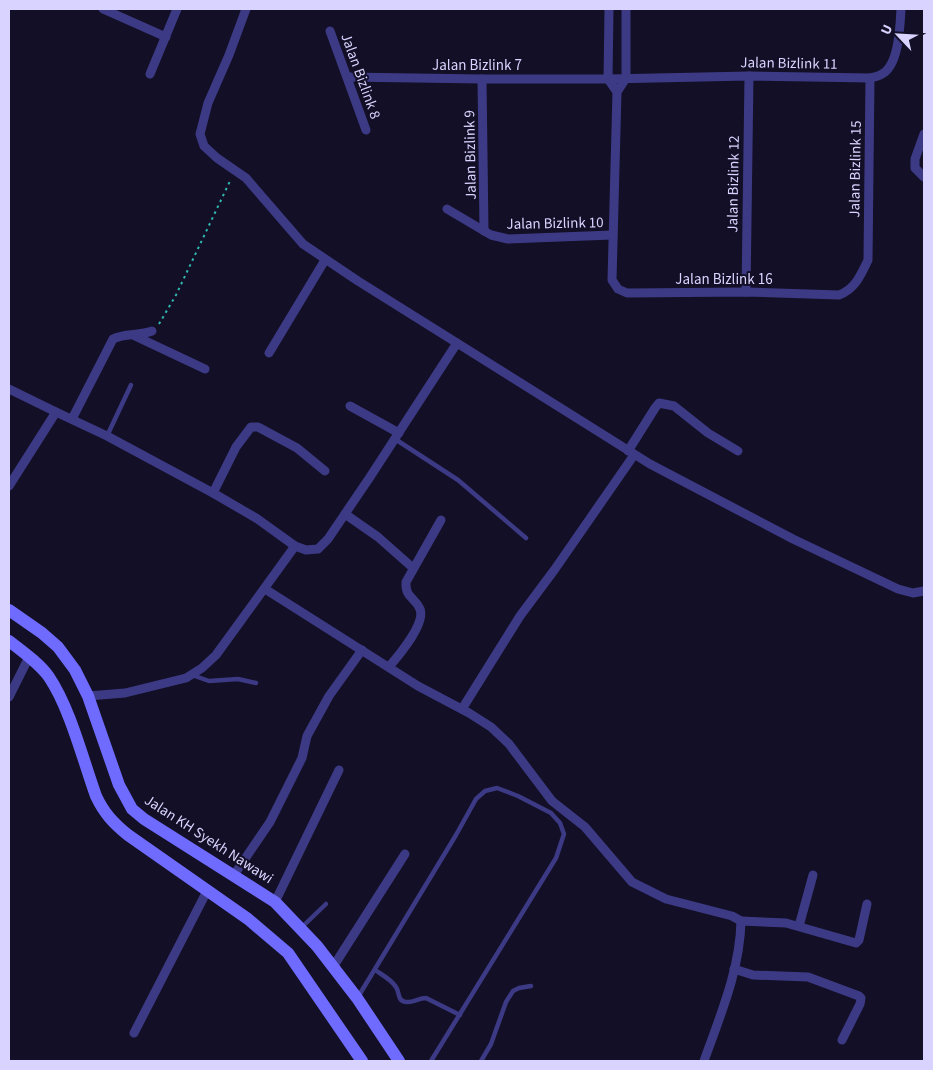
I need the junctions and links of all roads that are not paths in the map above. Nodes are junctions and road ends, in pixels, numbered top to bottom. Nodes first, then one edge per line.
1 (103, 9) edge
2 (177, 9) edge
3 (246, 9) edge
4 (608, 9) edge
5 (626, 9) edge
6 (901, 9) edge
7 (330, 31) dead end
8 (166, 37) junction
9 (150, 74) dead end
10 (748, 76) junction
11 (347, 77) junction
12 (626, 78) junction
13 (870, 78) junction
14 (482, 79) junction
15 (608, 79) junction
16 (617, 92) junction
17 (366, 130) dead end
18 (924, 134) edge
19 (924, 177) edge
20 (447, 209) dead end
21 (484, 231) junction
22 (612, 235) junction
23 (326, 260) junction
24 (868, 260) joint
25 (746, 292) junction
26 (152, 331) road end
27 (132, 335) junction
28 (457, 343) junction
29 (269, 353) dead end
30 (205, 369) dead end
31 (131, 385) dead end
32 (9, 389) edge
33 (350, 406) dead end
34 (56, 412) junction
35 (72, 419) junction
36 (107, 436) junction
37 (397, 436) junction
38 (738, 451) dead end
39 (631, 453) junction
40 (325, 471) dead end
41 (9, 486) edge
42 (213, 492) junction
43 (345, 514) junction
44 (441, 520) dead end
45 (526, 538) dead end
46 (295, 546) junction
47 (413, 568) junction
48 (265, 588) junction
49 (924, 591) edge
50 (9, 610) edge
51 (9, 641) edge
52 (362, 650) junction
53 (29, 657) junction
54 (389, 667) junction
55 (191, 675) junction
56 (256, 684) dead end
57 (88, 696) junction
58 (9, 697) edge
59 (462, 709) junction
60 (339, 770) dead end
61 (405, 854) dead end
62 (234, 875) junction
63 (813, 875) dead end
64 (207, 891) junction
65 (275, 902) junction
66 (326, 904) dead end
67 (867, 904) dead end
68 (741, 921) junction
69 (799, 926) junction
70 (301, 928) junction
71 (333, 968) junction
72 (734, 969) junction
73 (374, 970) junction
74 (531, 986) dead end
75 (357, 998) junction
76 (460, 1015) junction
77 (134, 1033) dead end
78 (842, 1040) dead end
79 (362, 1061) edge
80 (399, 1061) edge
81 (431, 1061) edge
82 (481, 1061) edge
83 (704, 1061) edge

1 - 8 street
2 - 8 street
3 - 23 street
4 - 15 street
5 - 12 street
6 - 13 street
7 - 11 street, Jalan Bizlink 8
8 - 9 street
10 - 12 street, Jalan Bizlink 11
10 - 13 street, Jalan Bizlink 11
10 - 25 street, Jalan Bizlink 12
11 - 14 street, Jalan Bizlink 7
11 - 17 street, Jalan Bizlink 8
12 - 15 street, Jalan Bizlink 11
12 - 16 street
13 - 24 street, Jalan Bizlink 15
14 - 15 street, Jalan Bizlink 7
14 - 21 street, Jalan Bizlink 9
15 - 16 street
16 - 22 street, Jalan Bizlink 16
18 - 19 street
20 - 21 street, Jalan Bizlink 10
21 - 22 street, Jalan Bizlink 10
22 - 25 street, Jalan Bizlink 16
23 - 28 street
23 - 29 street
24 - 25 street, Jalan Bizlink 16
26 - 27 street
27 - 30 street
27 - 35 street
28 - 37 street
28 - 39 street
31 - 36 lane
32 - 34 street
33 - 37 street
34 - 35 street
34 - 41 street
35 - 36 street
36 - 42 street
37 - 43 street
37 - 45 lane
38 - 39 street
39 - 49 street
39 - 59 street
40 - 42 street
42 - 46 street
43 - 46 street
43 - 47 street
44 - 47 street
46 - 48 street
47 - 54 street
48 - 52 street
48 - 55 street
50 - 57 main road, Jalan KH Syekh Nawawi
51 - 53 main road
52 - 54 street
52 - 62 street
53 - 58 street
53 - 64 main road
54 - 59 street
55 - 56 lane
55 - 57 street
57 - 62 main road, Jalan KH Syekh Nawawi
59 - 68 street
60 - 65 street
61 - 71 street
62 - 65 main road, Jalan KH Syekh Nawawi
63 - 69 street
64 - 77 street
64 - 79 main road
65 - 70 main road, Jalan KH Syekh Nawawi
66 - 70 lane
67 - 69 street
68 - 69 street
68 - 72 street
70 - 71 main road, Jalan KH Syekh Nawawi
71 - 75 main road, Jalan KH Syekh Nawawi
72 - 78 street
72 - 83 street
73 - 75 lane
73 - 76 lane
73 - 76 lane
74 - 82 lane
75 - 80 main road, Jalan KH Syekh Nawawi
76 - 81 lane

